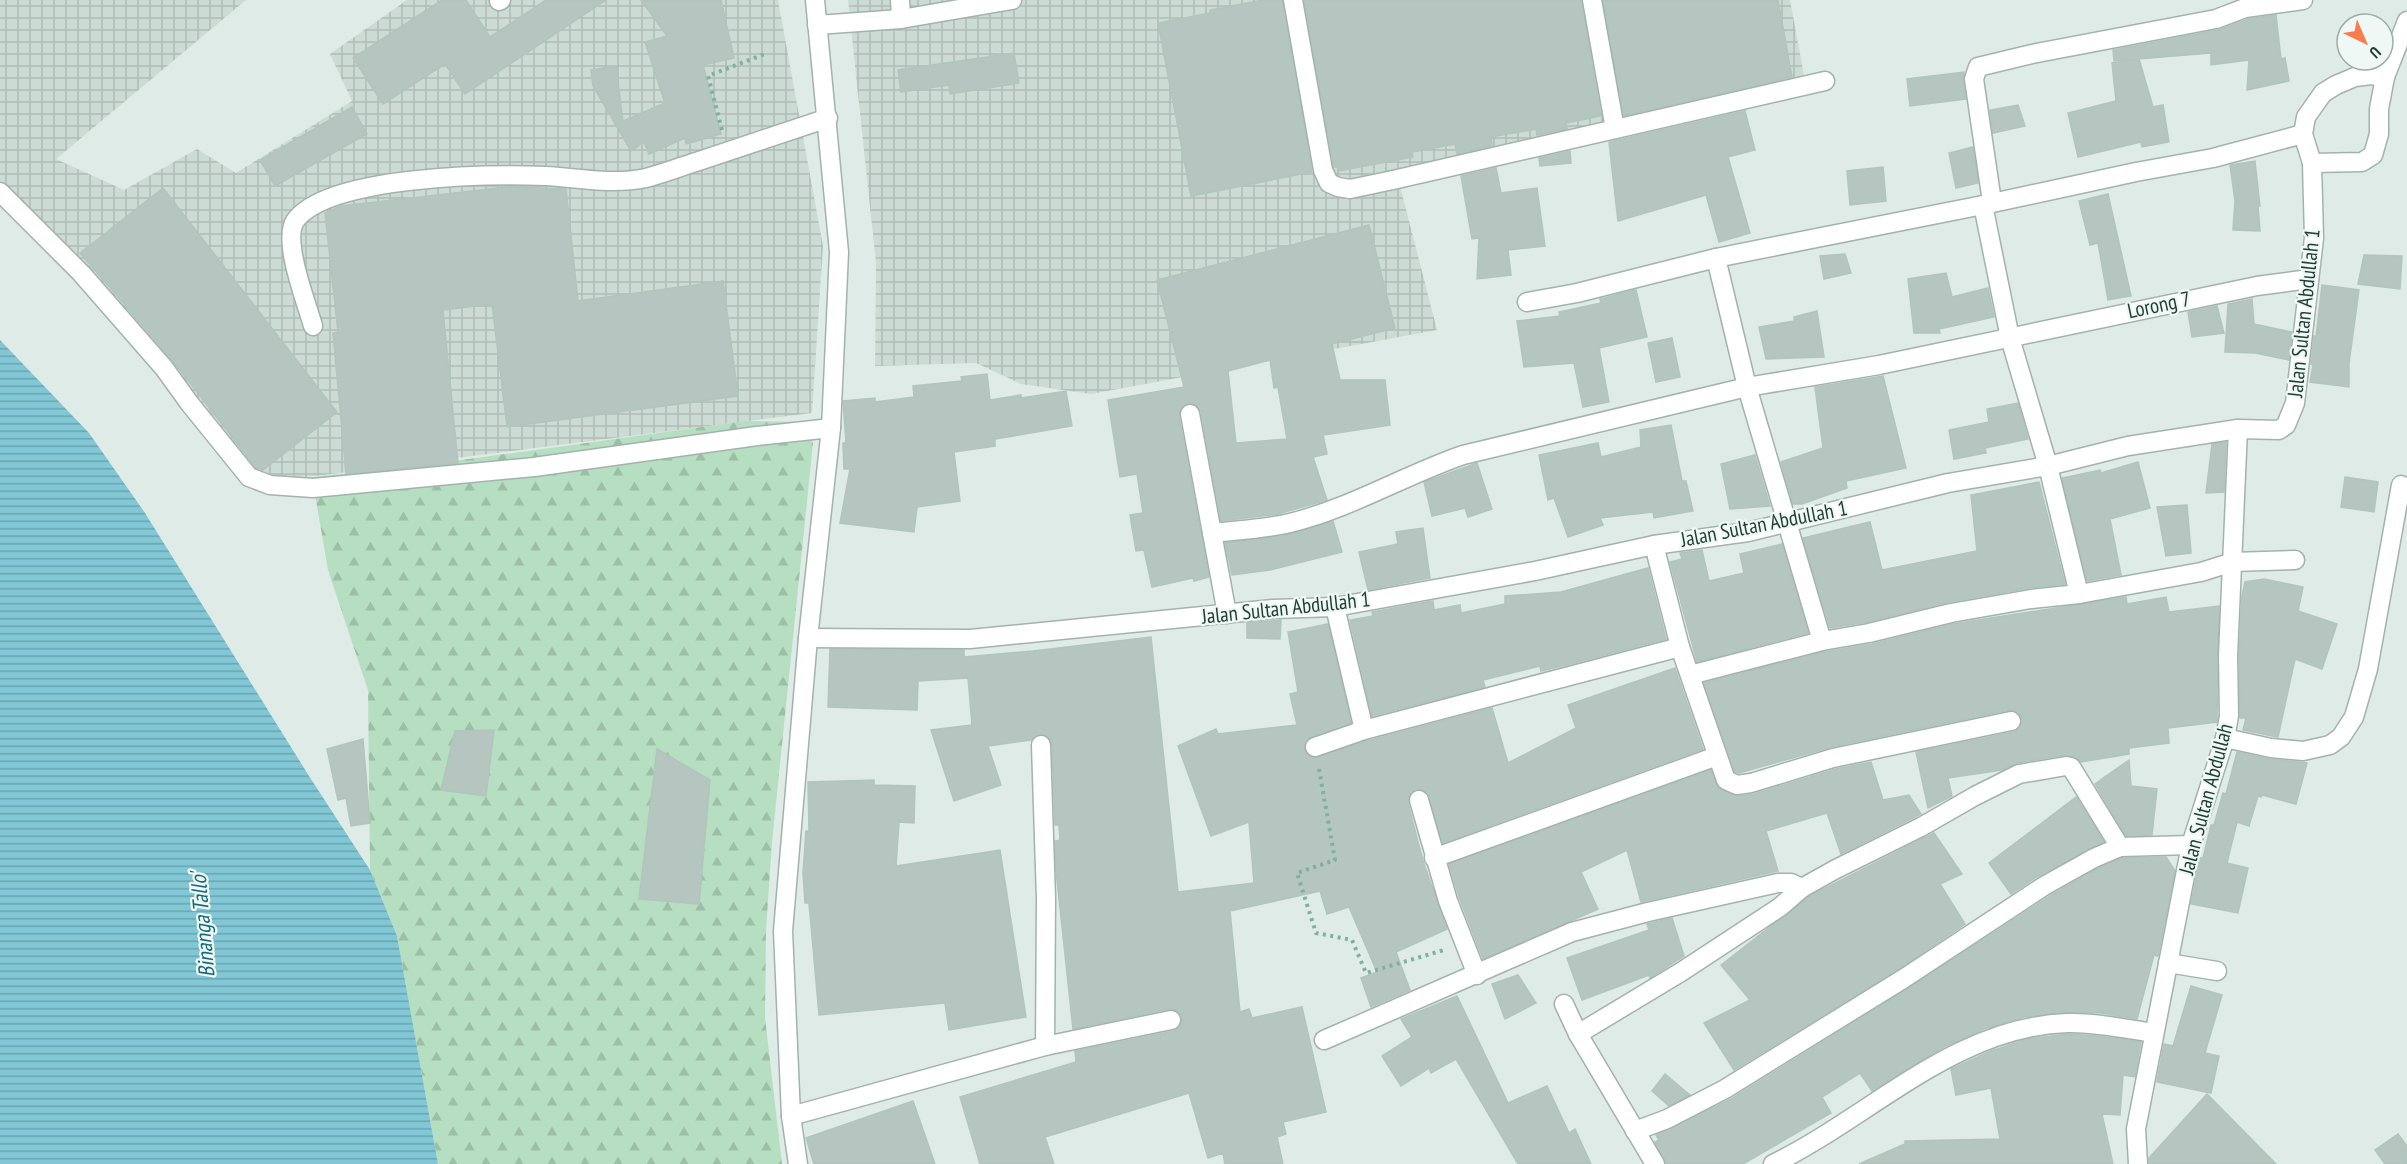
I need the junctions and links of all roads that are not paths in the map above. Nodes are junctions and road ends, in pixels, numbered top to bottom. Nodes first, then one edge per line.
1 (815, 0) edge
2 (900, 0) edge
3 (1012, 0) edge
4 (1293, 0) edge
5 (1592, 0) edge
6 (2303, 0) edge
7 (901, 19) junction
8 (2407, 21) edge
9 (817, 25) junction
10 (2385, 77) junction
11 (1825, 81) dead end
12 (828, 118) junction
13 (1615, 129) junction
14 (2303, 134) junction
15 (2312, 164) junction
16 (0, 192) edge
17 (1988, 204) junction
18 (1716, 258) junction
19 (2309, 279) junction
20 (1527, 302) dead end
21 (314, 326) dead end
22 (2010, 338) junction
23 (1747, 387) junction
24 (1190, 414) dead end
25 (831, 428) junction
26 (2238, 429) junction
27 (2048, 466) junction
28 (2402, 485) dead end
29 (1789, 522) junction
30 (1212, 533) junction
31 (1654, 545) junction
32 (2295, 560) dead end
33 (2233, 562) junction
34 (2079, 594) junction
35 (1335, 608) junction
36 (1227, 614) junction
37 (808, 638) junction
38 (1822, 641) junction
39 (1680, 647) junction
40 (1690, 675) junction
41 (2011, 721) dead end
42 (1364, 730) junction
43 (2224, 738) junction
44 (1041, 745) dead end
45 (1316, 747) road end
46 (1717, 756) junction
47 (1419, 800) dead end
48 (2191, 845) junction
49 (2120, 847) junction
50 (1434, 858) junction
51 (1802, 888) junction
52 (2168, 963) junction
53 (2217, 971) dead end
54 (1477, 975) junction
55 (1564, 1004) dead end
56 (1171, 1020) dead end
57 (2154, 1033) junction
58 (1578, 1034) junction
59 (1324, 1040) dead end
60 (1045, 1046) junction
61 (791, 1116) junction
62 (1635, 1131) junction
63 (798, 1164) edge
64 (1655, 1164) edge
65 (1773, 1164) edge
66 (2138, 1164) edge

1 - 9 street
2 - 7 street
3 - 7 street
4 - 13 street
5 - 13 street
6 - 17 street
7 - 9 street
8 - 10 street
9 - 12 street
10 - 14 street
10 - 15 street
11 - 13 street
12 - 21 street
12 - 25 street
14 - 15 street, Jalan Sultan Abdullah 1
14 - 17 street
15 - 19 street, Jalan Sultan Abdullah 1
16 - 25 street
17 - 18 street
17 - 22 street
18 - 20 street
18 - 23 street
19 - 22 street, Lorong 7
19 - 26 street, Jalan Sultan Abdullah 1
22 - 23 street, Lorong 7
22 - 27 street
23 - 29 street
23 - 30 street, Lorong 7
24 - 30 street
25 - 37 street
26 - 27 street, Jalan Sultan Abdullah 1
26 - 33 street, Jalan Sultan Abdullah
27 - 29 street, Jalan Sultan Abdullah 1
27 - 34 street
28 - 43 street
29 - 31 street, Jalan Sultan Abdullah 1
29 - 38 street
30 - 36 street
31 - 35 street, Jalan Sultan Abdullah 1
31 - 39 street
32 - 33 street
33 - 34 street
33 - 43 street, Jalan Sultan Abdullah
34 - 38 street
35 - 36 street, Jalan Sultan Abdullah 1
35 - 42 street
36 - 37 street, Jalan Sultan Abdullah 1
37 - 61 street
38 - 40 street
39 - 40 street
39 - 42 street
40 - 46 street
41 - 46 street
42 - 45 street
43 - 48 street, Jalan Sultan Abdullah
44 - 60 street
46 - 50 street
47 - 50 street
48 - 49 street
48 - 52 street, Jalan Sultan Abdullah
49 - 51 street
49 - 62 street
50 - 54 street
51 - 54 street
51 - 58 street
52 - 53 street
52 - 57 street, Jalan Sultan Abdullah
54 - 59 street
55 - 58 street
56 - 60 street
57 - 65 street
57 - 66 street, Jalan Sultan Abdullah
58 - 62 street
60 - 61 street
61 - 63 street
62 - 64 street

